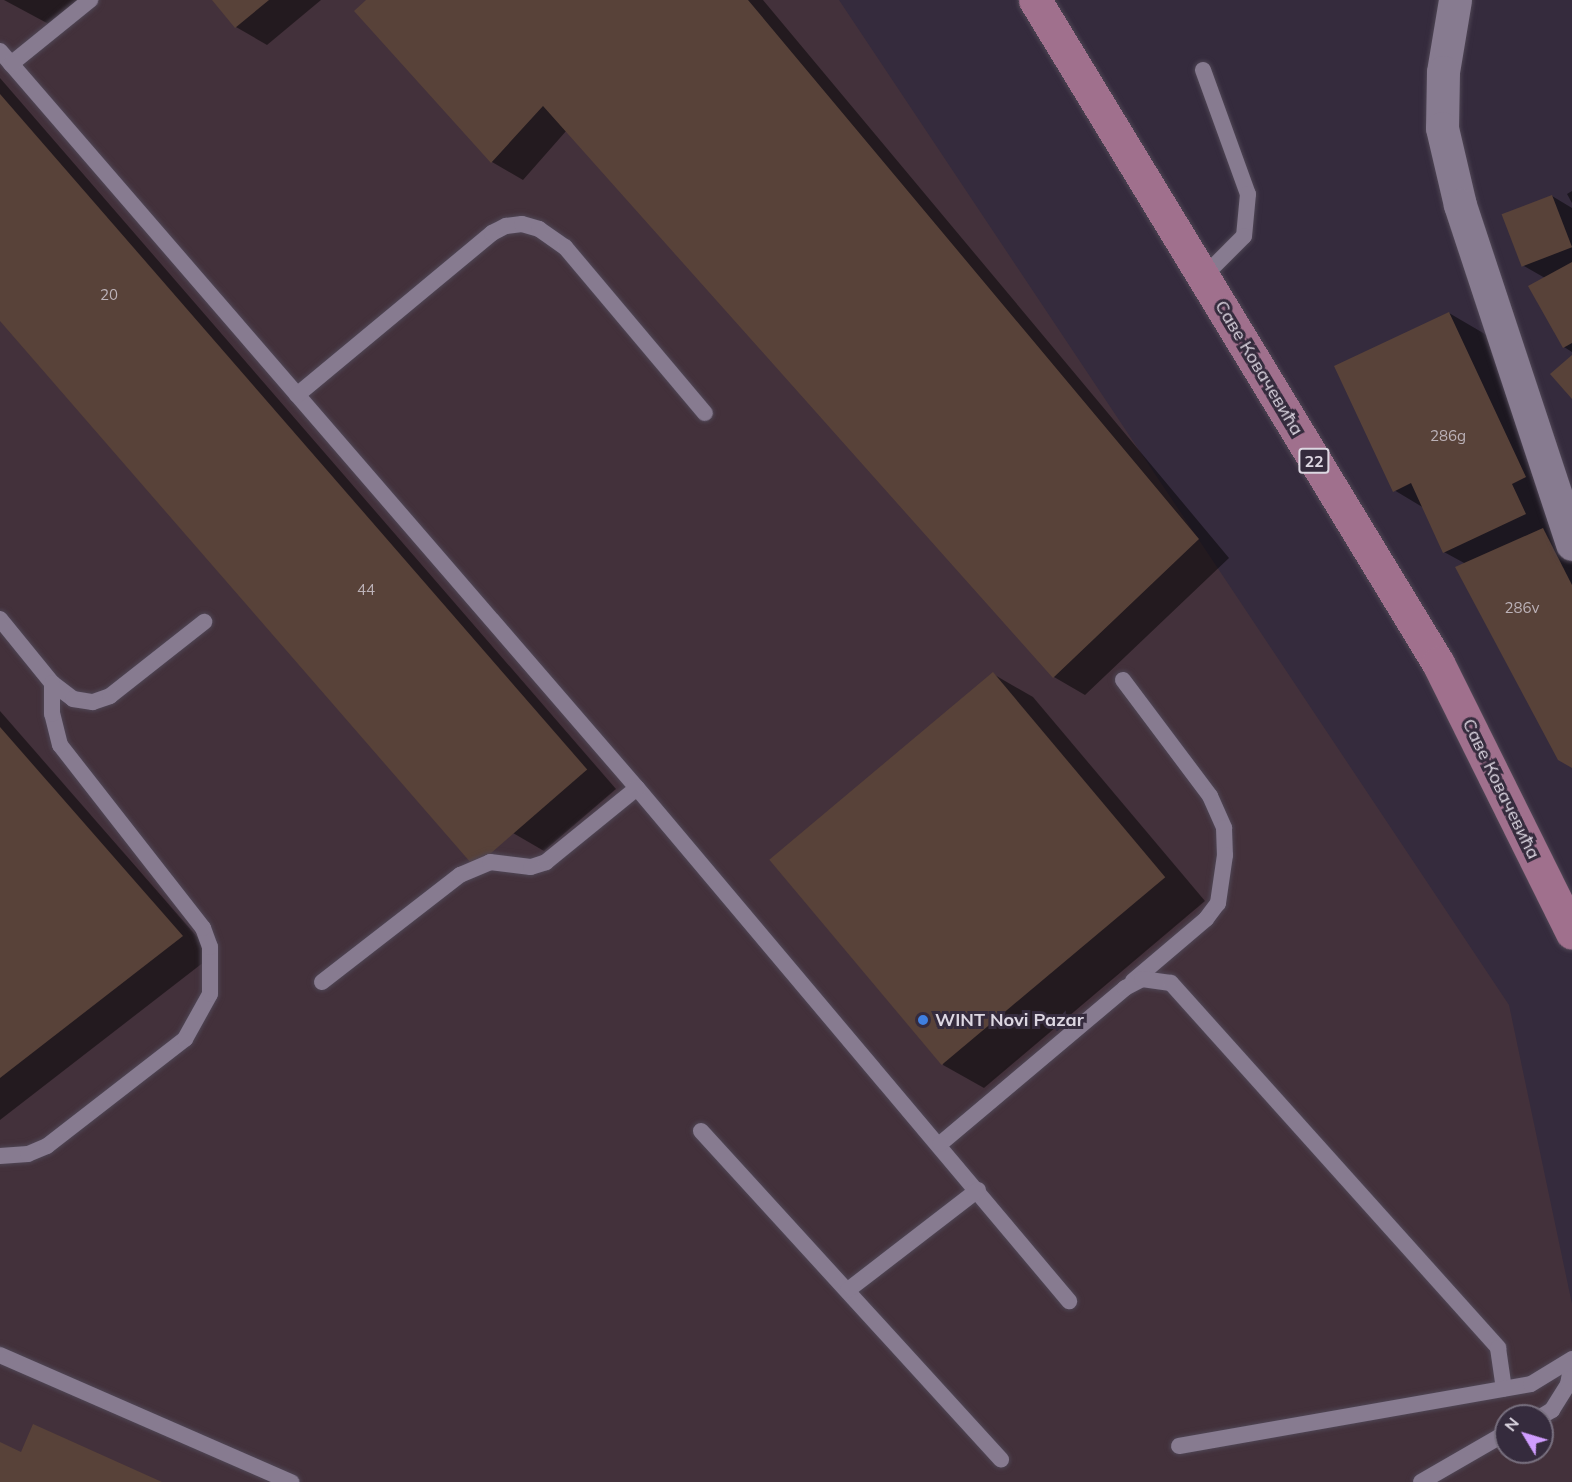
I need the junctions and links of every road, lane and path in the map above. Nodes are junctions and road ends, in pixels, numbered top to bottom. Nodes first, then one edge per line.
1 (90, 0) edge
2 (1035, 0) edge
3 (1455, 0) edge
4 (6, 58) edge
5 (1203, 70) dead end
6 (1204, 276) junction
7 (297, 395) junction
8 (705, 413) dead end
9 (1572, 544) edge
10 (0, 619) edge
11 (204, 622) dead end
12 (1123, 680) dead end
13 (52, 683) junction
14 (637, 788) junction
15 (1572, 933) edge
16 (322, 982) dead end
17 (1125, 988) junction
18 (701, 1131) dead end
19 (940, 1144) junction
20 (0, 1156) edge
21 (978, 1190) junction
22 (848, 1290) junction
23 (1069, 1300) dead end
24 (0, 1355) edge
25 (1572, 1361) edge
26 (1504, 1389) junction
27 (1554, 1407) edge
28 (1494, 1440) edge
29 (1179, 1446) dead end
30 (1001, 1459) dead end
31 (291, 1482) edge
32 (1421, 1482) edge

1 - 4 lane
2 - 6 main road, Саве Ковачевића / 22
3 - 9 street
4 - 7 lane
5 - 6 lane
6 - 15 main road, Саве Ковачевића / 22
7 - 8 lane
7 - 14 lane
10 - 13 lane
11 - 13 lane
12 - 17 lane
13 - 20 lane
14 - 16 lane
14 - 19 lane
17 - 19 lane
17 - 26 lane
18 - 22 lane
19 - 21 lane
21 - 22 lane
21 - 23 lane
22 - 30 lane
24 - 31 lane
25 - 26 lane
25 - 27 lane
26 - 29 lane
28 - 32 lane

